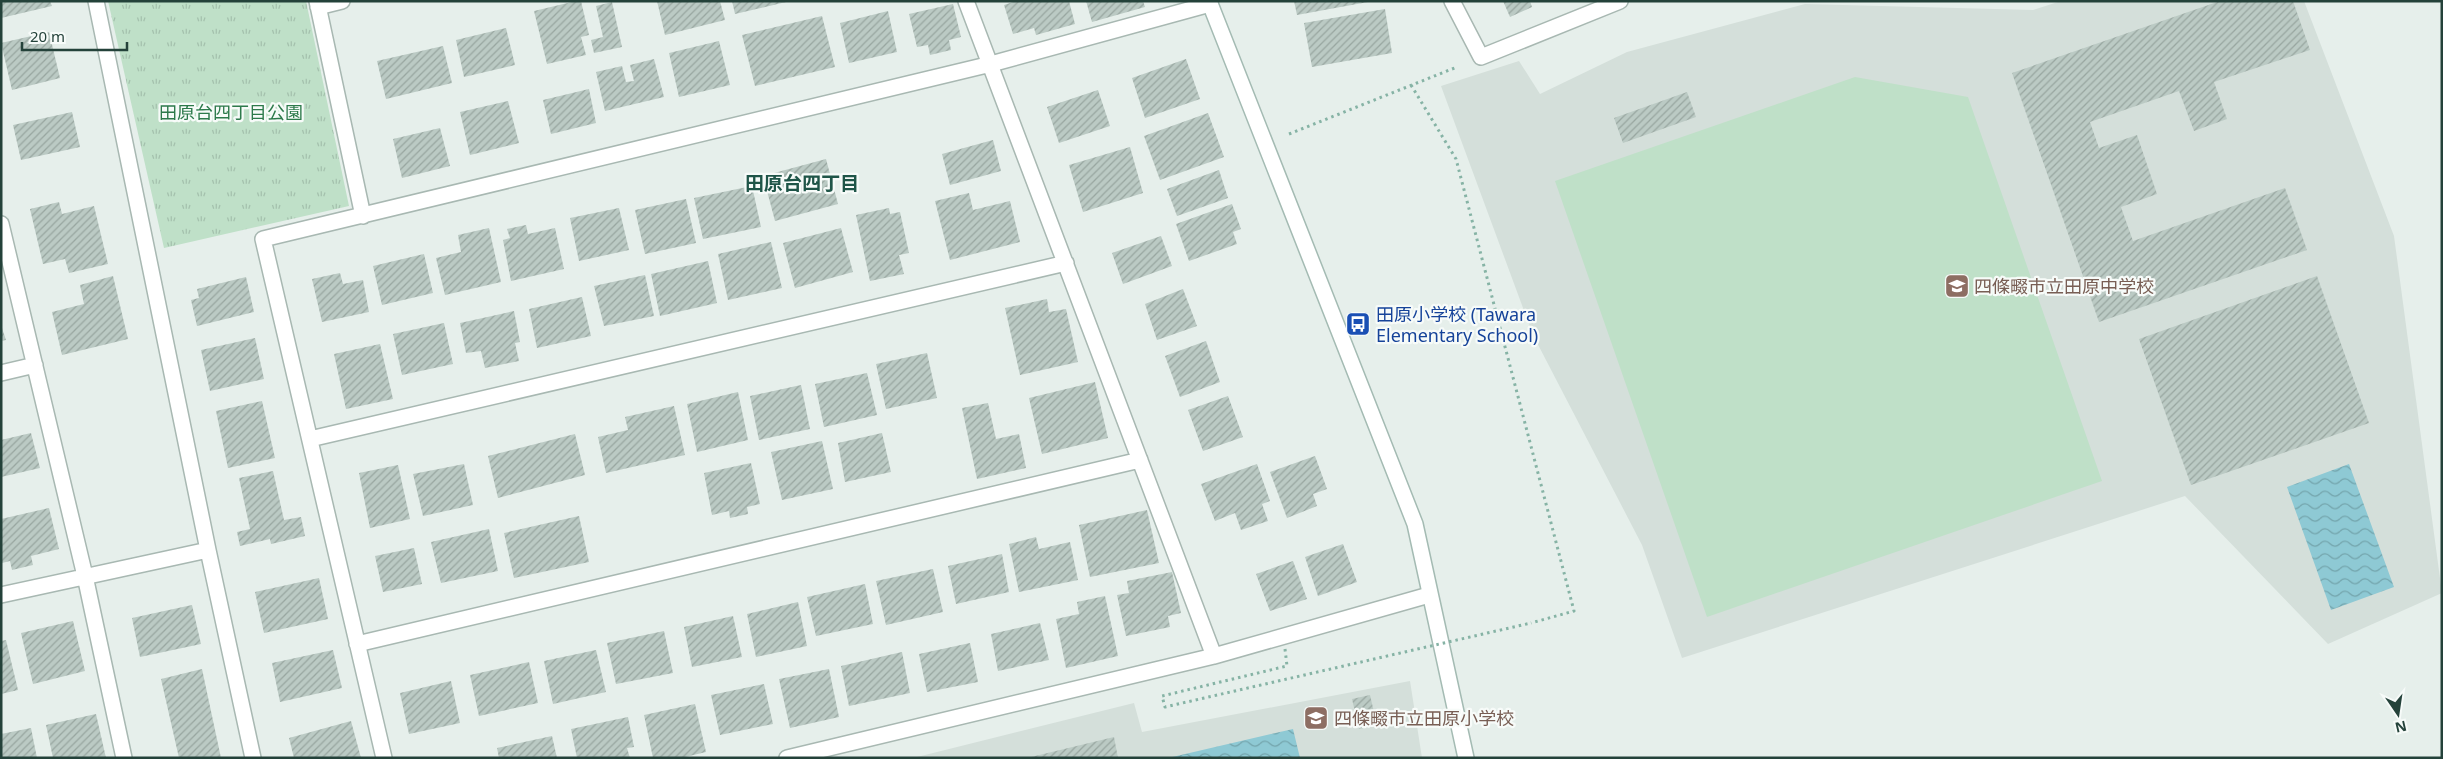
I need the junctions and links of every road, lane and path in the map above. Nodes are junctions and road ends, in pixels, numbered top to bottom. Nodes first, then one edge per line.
1 (96, 1) edge
2 (342, 1) edge
3 (966, 1) edge
4 (1452, 1) edge
5 (1620, 1) edge
6 (1210, 3) edge
7 (318, 4) edge
8 (1481, 57) junction
9 (990, 64) junction
10 (1411, 85) junction
11 (1265, 144) junction
12 (363, 216) junction
13 (1, 224) edge
14 (1066, 262) junction
15 (35, 365) junction
16 (1, 373) edge
17 (310, 440) junction
18 (1140, 460) junction
19 (208, 550) junction
20 (85, 576) junction
21 (1429, 595) junction
22 (1, 596) edge
23 (357, 644) junction
24 (1285, 649) dead end
25 (1214, 656) junction
26 (124, 758) edge
27 (253, 758) edge
28 (384, 758) edge
29 (787, 758) edge
30 (1466, 758) edge

1 - 19 street
2 - 7 street
3 - 9 street
4 - 8 street
5 - 8 street
6 - 9 street
6 - 11 street
7 - 12 street
8 - 10 path
9 - 12 street
9 - 14 street
10 - 11 path
10 - 24 path, bridge
11 - 21 street
12 - 17 street
13 - 15 street
14 - 17 street
14 - 18 street
15 - 16 street
15 - 20 street
17 - 23 street
18 - 23 street
18 - 25 street
19 - 20 street
19 - 27 street
20 - 22 street
20 - 26 street
21 - 25 street
21 - 30 street
23 - 28 street
25 - 29 street

